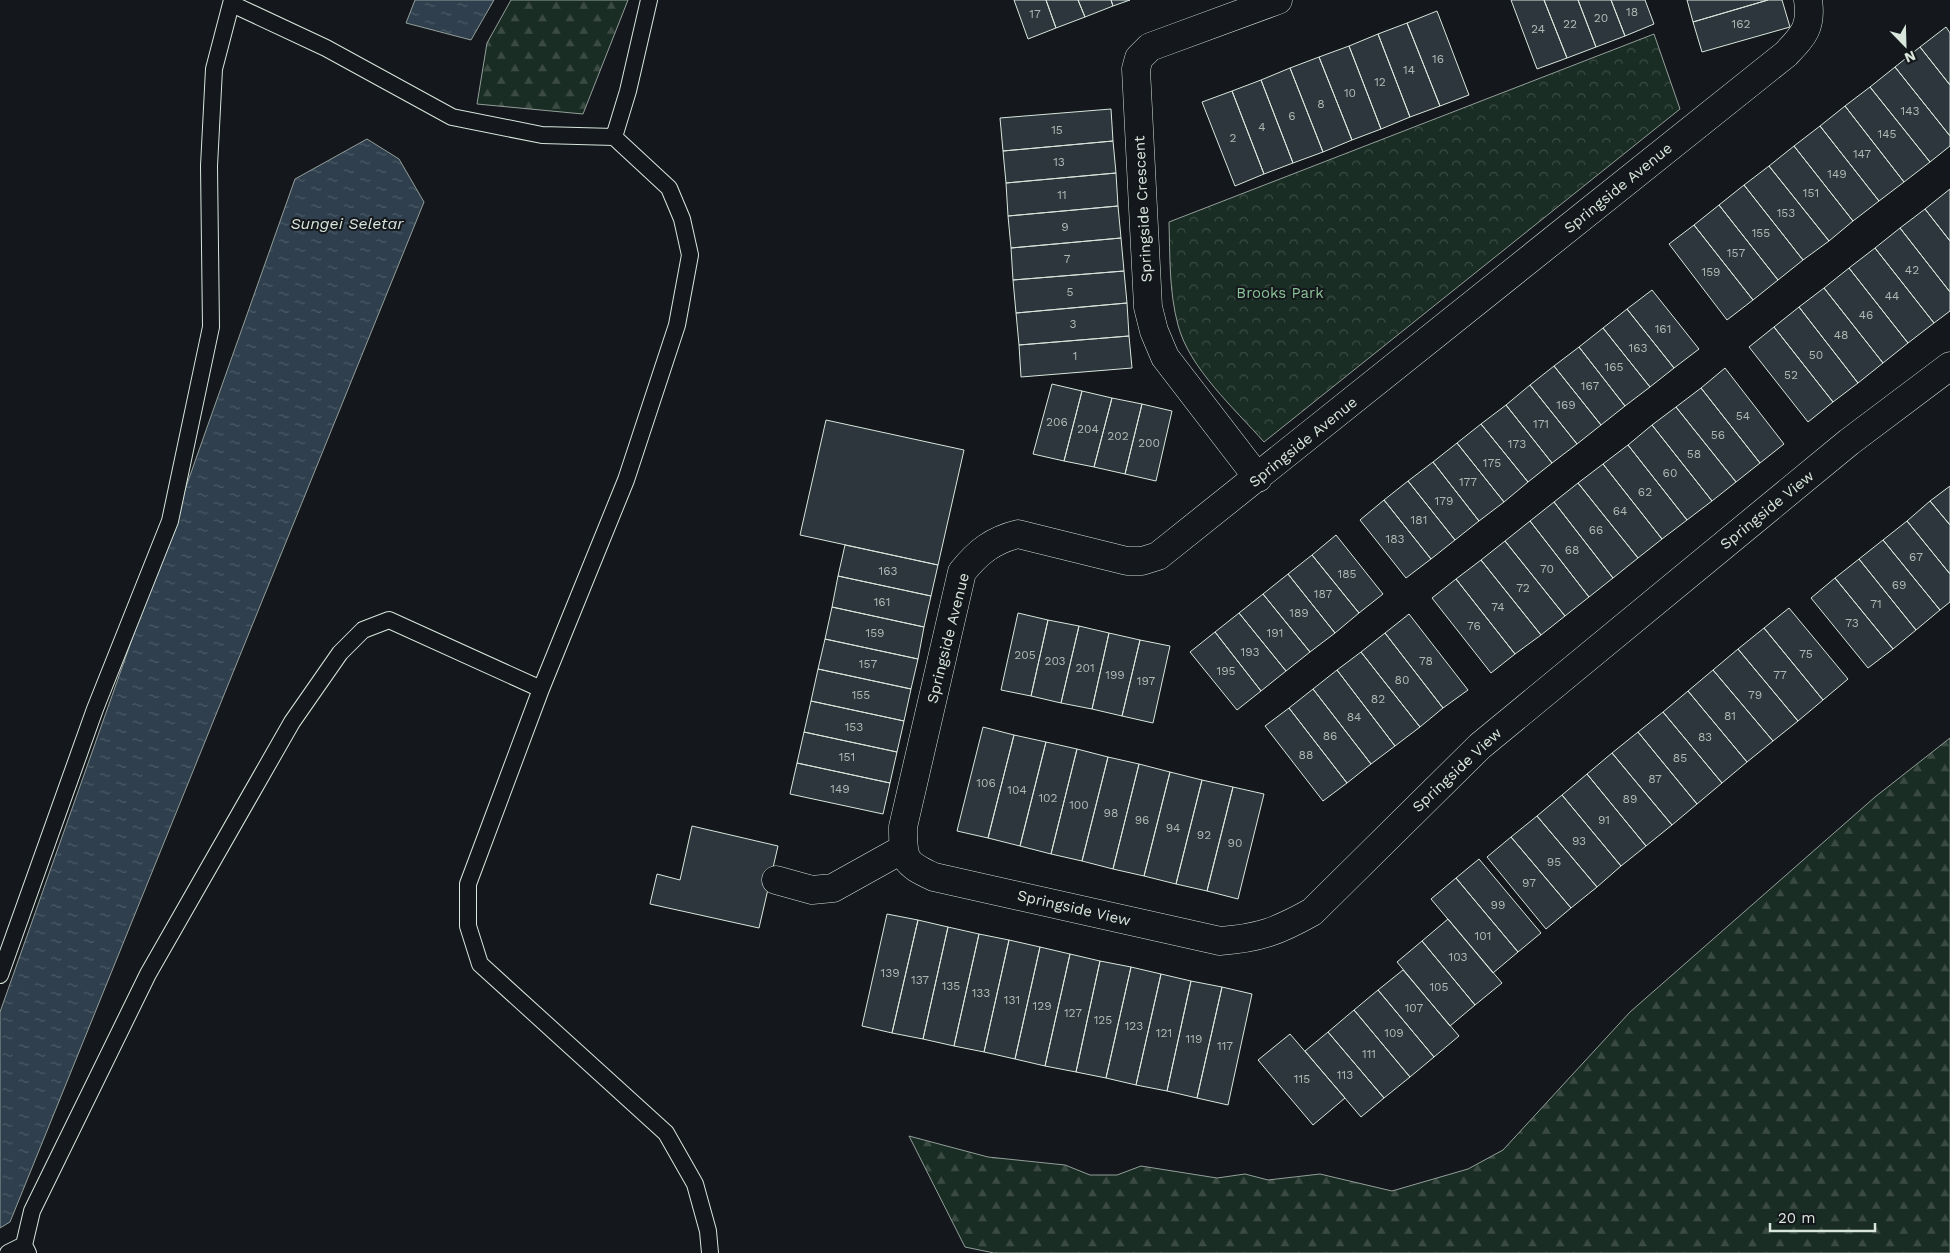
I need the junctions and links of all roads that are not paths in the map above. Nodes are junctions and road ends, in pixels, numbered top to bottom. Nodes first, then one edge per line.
1 (649, 0) edge
2 (1278, 0) edge
3 (1808, 0) edge
4 (232, 2) edge
5 (614, 137) junction
6 (1950, 366) edge
7 (1258, 478) junction
8 (541, 689) junction
9 (903, 849) junction
10 (776, 880) dead end
11 (0, 975) edge
12 (26, 1249) edge
13 (8, 1253) edge
14 (710, 1253) edge

1 - 5 lane
2 - 7 street, Springside Crescent
3 - 7 street, Springside Avenue
4 - 5 lane
4 - 11 lane
5 - 8 lane
6 - 9 street, Springside View
7 - 9 street, Springside Avenue
8 - 12 lane
8 - 14 lane
9 - 10 street
12 - 13 lane

